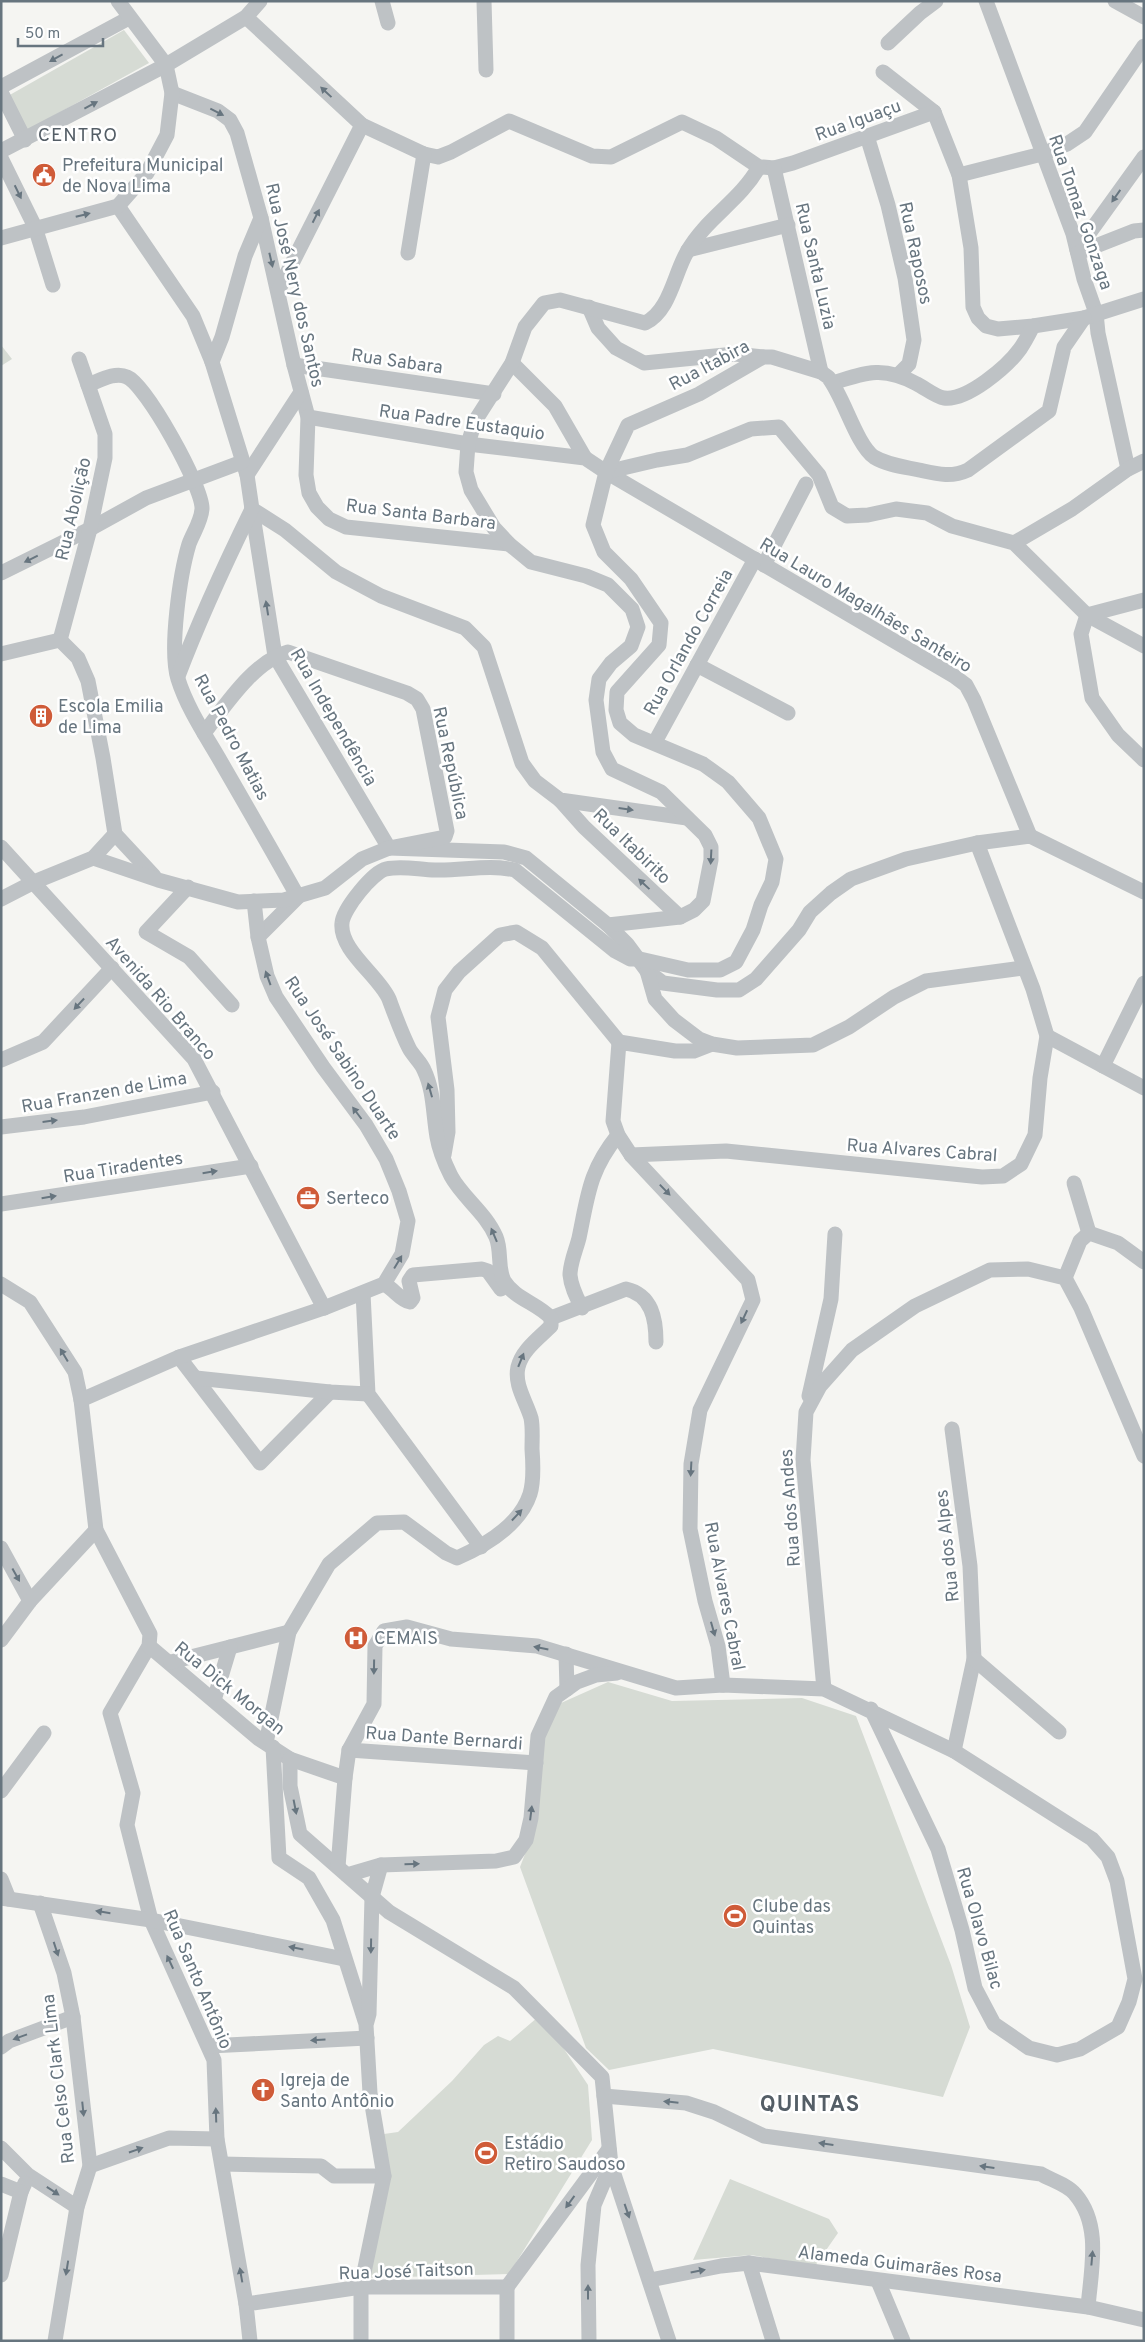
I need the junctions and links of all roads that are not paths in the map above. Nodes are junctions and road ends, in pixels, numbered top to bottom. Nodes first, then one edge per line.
1 (118, 1) edge
2 (125, 1) edge
3 (260, 1) edge
4 (382, 1) edge
5 (484, 1) edge
6 (936, 1) edge
7 (986, 1) edge
8 (1115, 1) edge
9 (246, 17) junction
10 (1144, 17) edge
11 (129, 18) junction
12 (388, 23) dead end
13 (888, 43) dead end
14 (1144, 46) edge
15 (166, 65) junction
16 (486, 70) dead end
17 (883, 72) dead end
18 (1, 87) edge
19 (1, 92) edge
20 (172, 93) junction
21 (934, 112) junction
22 (362, 125) junction
23 (866, 136) junction
24 (25, 140) junction
25 (1, 151) edge
26 (424, 154) junction
27 (1042, 154) junction
28 (1144, 157) edge
29 (1, 158) edge
30 (767, 167) junction
31 (959, 175) junction
32 (118, 206) junction
33 (261, 218) junction
34 (788, 225) junction
35 (35, 227) junction
36 (1144, 230) edge
37 (1, 238) edge
38 (688, 250) junction
39 (1078, 251) junction
40 (408, 253) dead end
41 (53, 284) dead end
42 (278, 291) junction
43 (1144, 299) edge
44 (589, 307) junction
45 (1090, 315) junction
46 (1033, 326) junction
47 (763, 357) junction
48 (79, 359) dead end
49 (212, 362) junction
50 (512, 363) junction
51 (294, 365) junction
52 (821, 372) junction
53 (899, 374) junction
54 (833, 383) junction
55 (88, 385) junction
56 (301, 392) junction
57 (494, 394) junction
58 (308, 418) junction
59 (468, 444) junction
60 (585, 458) junction
61 (1144, 461) edge
62 (244, 469) junction
63 (1128, 469) junction
64 (606, 472) junction
65 (194, 479) junction
66 (806, 484) dead end
67 (252, 509) junction
68 (329, 519) joint
69 (90, 529) junction
70 (1014, 543) junction
71 (509, 544) junction
72 (759, 562) junction
73 (1, 573) edge
74 (1144, 600) edge
75 (1088, 615) junction
76 (60, 640) junction
77 (1144, 646) edge
78 (1, 654) edge
79 (274, 656) junction
80 (697, 664) junction
81 (178, 678) junction
82 (788, 713) dead end
83 (204, 733) junction
84 (655, 742) junction
85 (1144, 760) edge
86 (560, 800) junction
87 (687, 818) junction
88 (115, 834) junction
89 (1030, 836) junction
90 (978, 843) junction
91 (1, 847) edge
92 (389, 848) junction
93 (93, 858) junction
94 (158, 880) junction
95 (34, 882) junction
96 (188, 887) junction
97 (1144, 892) edge
98 (298, 897) junction
99 (1, 899) edge
100 (254, 901) junction
101 (680, 917) junction
102 (608, 925) junction
103 (258, 937) junction
104 (644, 965) junction
105 (112, 968) junction
106 (1023, 968) junction
107 (1144, 983) edge
108 (232, 1005) dead end
109 (1047, 1036) junction
110 (619, 1042) junction
111 (712, 1044) junction
112 (1, 1060) edge
113 (1103, 1066) junction
114 (1144, 1088) edge
115 (213, 1092) junction
116 (1, 1127) edge
117 (618, 1136) junction
118 (631, 1155) junction
119 (444, 1157) junction
120 (251, 1166) junction
121 (1074, 1183) dead end
122 (1, 1204) edge
123 (1089, 1233) junction
124 (835, 1234) dead end
125 (1144, 1262) edge
126 (1065, 1278) junction
127 (1, 1284) edge
128 (384, 1284) junction
129 (364, 1293) junction
130 (518, 1296) junction
131 (324, 1308) junction
132 (582, 1308) junction
133 (551, 1318) junction
134 (656, 1342) dead end
135 (179, 1356) junction
136 (196, 1378) junction
137 (330, 1392) junction
138 (368, 1394) junction
139 (82, 1400) junction
140 (806, 1412) junction
141 (952, 1429) dead end
142 (1144, 1456) edge
143 (96, 1530) junction
144 (480, 1547) junction
145 (1, 1548) edge
146 (30, 1601) junction
147 (289, 1632) junction
148 (1, 1640) edge
149 (149, 1646) junction
150 (230, 1647) junction
151 (566, 1654) junction
152 (974, 1659) junction
153 (171, 1662) junction
154 (621, 1672) junction
155 (723, 1685) junction
156 (567, 1689) junction
157 (824, 1689) junction
158 (214, 1700) junction
159 (871, 1709) junction
160 (1059, 1732) dead end
161 (44, 1733) dead end
162 (269, 1745) junction
163 (350, 1750) junction
164 (954, 1751) junction
165 (290, 1759) junction
166 (536, 1763) junction
167 (345, 1778) junction
168 (1, 1791) edge
169 (300, 1834) junction
170 (341, 1838) junction
171 (381, 1865) junction
172 (342, 1871) junction
173 (1, 1879) edge
174 (5, 1898) edge
175 (372, 1898) junction
176 (40, 1903) junction
177 (151, 1920) junction
178 (344, 1958) junction
179 (73, 2017) junction
180 (366, 2031) junction
181 (209, 2046) junction
182 (1, 2047) edge
183 (604, 2096) junction
184 (217, 2139) junction
185 (1, 2148) edge
186 (609, 2148) junction
187 (222, 2164) junction
188 (611, 2165) junction
189 (90, 2166) junction
190 (28, 2175) junction
191 (384, 2176) junction
192 (1, 2184) edge
193 (21, 2192) junction
194 (77, 2207) junction
195 (4, 2248) edge
196 (749, 2263) junction
197 (1, 2275) edge
198 (650, 2280) junction
199 (878, 2281) junction
200 (362, 2287) junction
201 (507, 2287) junction
202 (246, 2304) junction
203 (1088, 2307) junction
204 (1144, 2320) edge
205 (55, 2341) edge
206 (250, 2341) edge
207 (361, 2341) edge
208 (507, 2341) edge
209 (589, 2341) edge
210 (669, 2341) edge
211 (773, 2341) edge
212 (903, 2341) edge

1 - 11 street
2 - 11 street
3 - 9 street
4 - 12 street
5 - 16 street
6 - 13 street
7 - 27 street, Rua Tomaz Gonzaga
8 - 10 street
9 - 15 street
22 -> 9 street
11 - 15 street
11 -> 18 street
14 - 27 street
15 - 20 street
24 -> 15 street
17 - 21 street
19 - 24 street
20 - 32 street
20 -> 33 street, Rua José Nery dos Santos
21 - 23 street, Rua Iguaçu
21 - 31 street
22 - 26 street
42 -> 22 street
23 - 30 street, Rua Iguaçu
23 - 53 street, Rua Raposos
24 - 25 street
26 - 30 street
26 - 40 street
27 - 31 street
27 - 39 street, Rua Tomaz Gonzaga
28 -> 39 street
29 -> 35 street
30 - 34 street, Rua Santa Luzia
30 - 38 street
31 - 46 street
35 -> 32 street
32 - 49 street, Rua Independência
33 -> 42 street, Rua José Nery dos Santos
33 - 49 street
34 - 38 street
34 - 52 street, Rua Santa Luzia
35 - 37 street
35 - 41 street
36 - 39 street
38 - 44 street
39 - 45 street, Rua Tomaz Gonzaga
42 - 51 street, Rua José Nery dos Santos
43 - 45 street
44 - 47 street
44 - 50 street
45 - 46 street
45 - 54 street, Rua Itabira
45 - 63 street, Rua Tomaz Gonzaga
46 - 53 street
47 - 52 street, Rua Itabira
47 - 64 street, Rua Itabira
48 - 55 street, Rua Abolição
49 - 62 street, Rua Independência
50 - 57 street
50 - 60 street
51 - 56 street, Rua José Nery dos Santos
51 - 57 street, Rua Sabara
52 - 54 street, Rua Itabira
53 - 54 street
55 - 65 street
55 - 69 street, Rua Abolição
56 - 58 street, Rua José Nery dos Santos
56 - 62 street
57 - 59 street
58 - 59 street, Rua Padre Eustaquio
58 - 68 street, Rua José Nery dos Santos
59 - 60 street, Rua Padre Eustaquio
59 - 71 street
60 - 64 street, Rua Padre Eustaquio
61 - 63 street
62 - 65 street
62 - 67 street, Rua Independência
63 - 70 street
64 - 70 street
64 - 72 street, Rua Lauro Magalhães Santeiro
64 - 84 street, Rua Itabira
65 - 69 street
65 - 81 street
66 - 72 street, Rua Orlando Correia
79 -> 67 street, Rua Independência
67 - 81 street, Rua Pedro Matias
67 - 86 street, Rua Itabirito
68 - 71 street, Rua Santa Barbara
69 -> 73 street
69 - 76 street, Rua Abolição
70 - 75 street
71 - 87 street
72 - 80 street, Rua Orlando Correia
72 - 89 street, Rua Lauro Magalhães Santeiro
74 - 75 street
75 - 77 street
75 - 85 street
76 - 78 street
76 - 88 street
79 - 83 street
79 - 92 street, Rua Independência
79 - 92 street, Rua República
80 - 82 street
80 - 84 street, Rua Orlando Correia
81 - 83 street, Rua Pedro Matias
83 - 98 street, Rua Pedro Matias
84 - 104 street, Rua Itabira
86 -> 87 street
101 -> 86 street, Rua Itabirito
87 -> 101 street
88 - 93 street
88 - 94 street
89 - 90 street
89 - 97 street
90 - 104 street
90 - 106 street, Rua Alvares Cabral
91 - 95 street, Avenida Rio Branco
92 - 98 street
92 - 102 street
93 - 94 street
93 - 95 street
94 - 96 street
95 - 99 street
95 - 105 street, Avenida Rio Branco
96 - 100 street
96 - 108 street
98 - 100 street
98 - 103 street
100 - 103 street, Rua José Sabino Duarte
101 - 102 street
102 - 104 street
128 -> 103 street, Rua José Sabino Duarte
104 - 111 street
119 -> 104 street
105 -> 112 street
105 - 115 street, Avenida Rio Branco
106 - 109 street, Rua Alvares Cabral
106 - 111 street
107 - 113 street
109 - 113 street
109 - 118 street, Rua Alvares Cabral
110 - 111 street
110 - 117 street, Rua Alvares Cabral
110 - 119 street
113 - 114 street
116 -> 115 street, Rua Franzen de Lima
115 - 120 street, Avenida Rio Branco
117 - 118 street, Rua Alvares Cabral
117 - 132 street
118 -> 155 street, Rua Alvares Cabral
130 -> 119 street
122 -> 120 street, Rua Tiradentes
120 - 131 street, Avenida Rio Branco
121 - 123 street
123 - 125 street
123 - 126 street
124 - 140 street
126 - 140 street, Rua dos Andes
126 - 142 street
139 -> 127 street
128 - 129 street
128 - 130 street
129 - 131 street
129 - 138 street
130 - 133 street
131 - 135 street
132 - 133 street
132 - 134 street
144 -> 133 street
135 - 136 street
135 - 139 street
136 - 137 street
136 - 137 street
137 - 138 street
138 - 144 street
139 - 143 street
140 - 157 street, Rua dos Andes
141 - 152 street, Rua dos Alpes
143 - 146 street
143 - 149 street
144 - 147 street
145 -> 146 street
146 - 148 street
147 - 150 street
147 - 162 street
149 - 153 street, Rua Dick Morgan
149 - 177 street, Rua Santo Antônio
150 - 153 street
150 - 158 street
151 - 154 street
151 - 156 street
151 -> 163 street
152 - 160 street
152 - 164 street, Rua dos Alpes
153 - 158 street, Rua Dick Morgan
154 - 155 street
154 - 156 street
155 - 157 street
156 - 166 street
157 - 159 street
158 - 162 street, Rua Dick Morgan
159 - 164 street, Rua Olavo Bilac
159 - 164 street, Rua Olavo Bilac
161 - 168 street
162 - 165 street, Rua Dick Morgan
162 - 178 street
163 - 166 street, Rua Dante Bernardi
163 - 167 street
165 - 167 street, Rua Dick Morgan
165 -> 169 street
171 -> 166 street
167 - 170 street
169 - 170 street
169 - 172 street
170 - 172 street
171 - 172 street
171 - 175 street
172 - 175 street
173 - 174 street
174 - 176 street
175 -> 180 street
175 - 183 street
177 -> 176 street
176 -> 179 street, Rua Celso Clark Lima
178 -> 177 street
181 -> 177 street, Rua Santo Antônio
178 - 180 street
179 -> 182 street
179 -> 189 street, Rua Celso Clark Lima
180 -> 181 street
180 - 191 street
184 -> 181 street, Rua Santo Antônio
183 - 186 street
203 -> 183 street
184 - 187 street, Rua Santo Antônio
189 -> 184 street
185 - 190 street
186 - 188 street
186 -> 201 street
187 - 191 street
202 -> 187 street, Rua Santo Antônio
188 -> 198 street
209 -> 188 street
189 - 194 street, Rua Celso Clark Lima
190 - 193 street
190 -> 194 street
191 - 200 street
192 - 193 street
193 - 195 street
194 -> 205 street, Rua Celso Clark Lima
195 - 197 street
198 -> 196 street, Alameda Guimarães Rosa
196 - 199 street, Alameda Guimarães Rosa
196 - 211 street
198 - 210 street
199 - 203 street, Alameda Guimarães Rosa
199 - 212 street
200 - 201 street, Rua José Taitson
200 - 202 street, Rua José Taitson
200 - 207 street
201 - 208 street
202 - 206 street, Rua Santo Antônio
203 - 204 street, Alameda Guimarães Rosa

